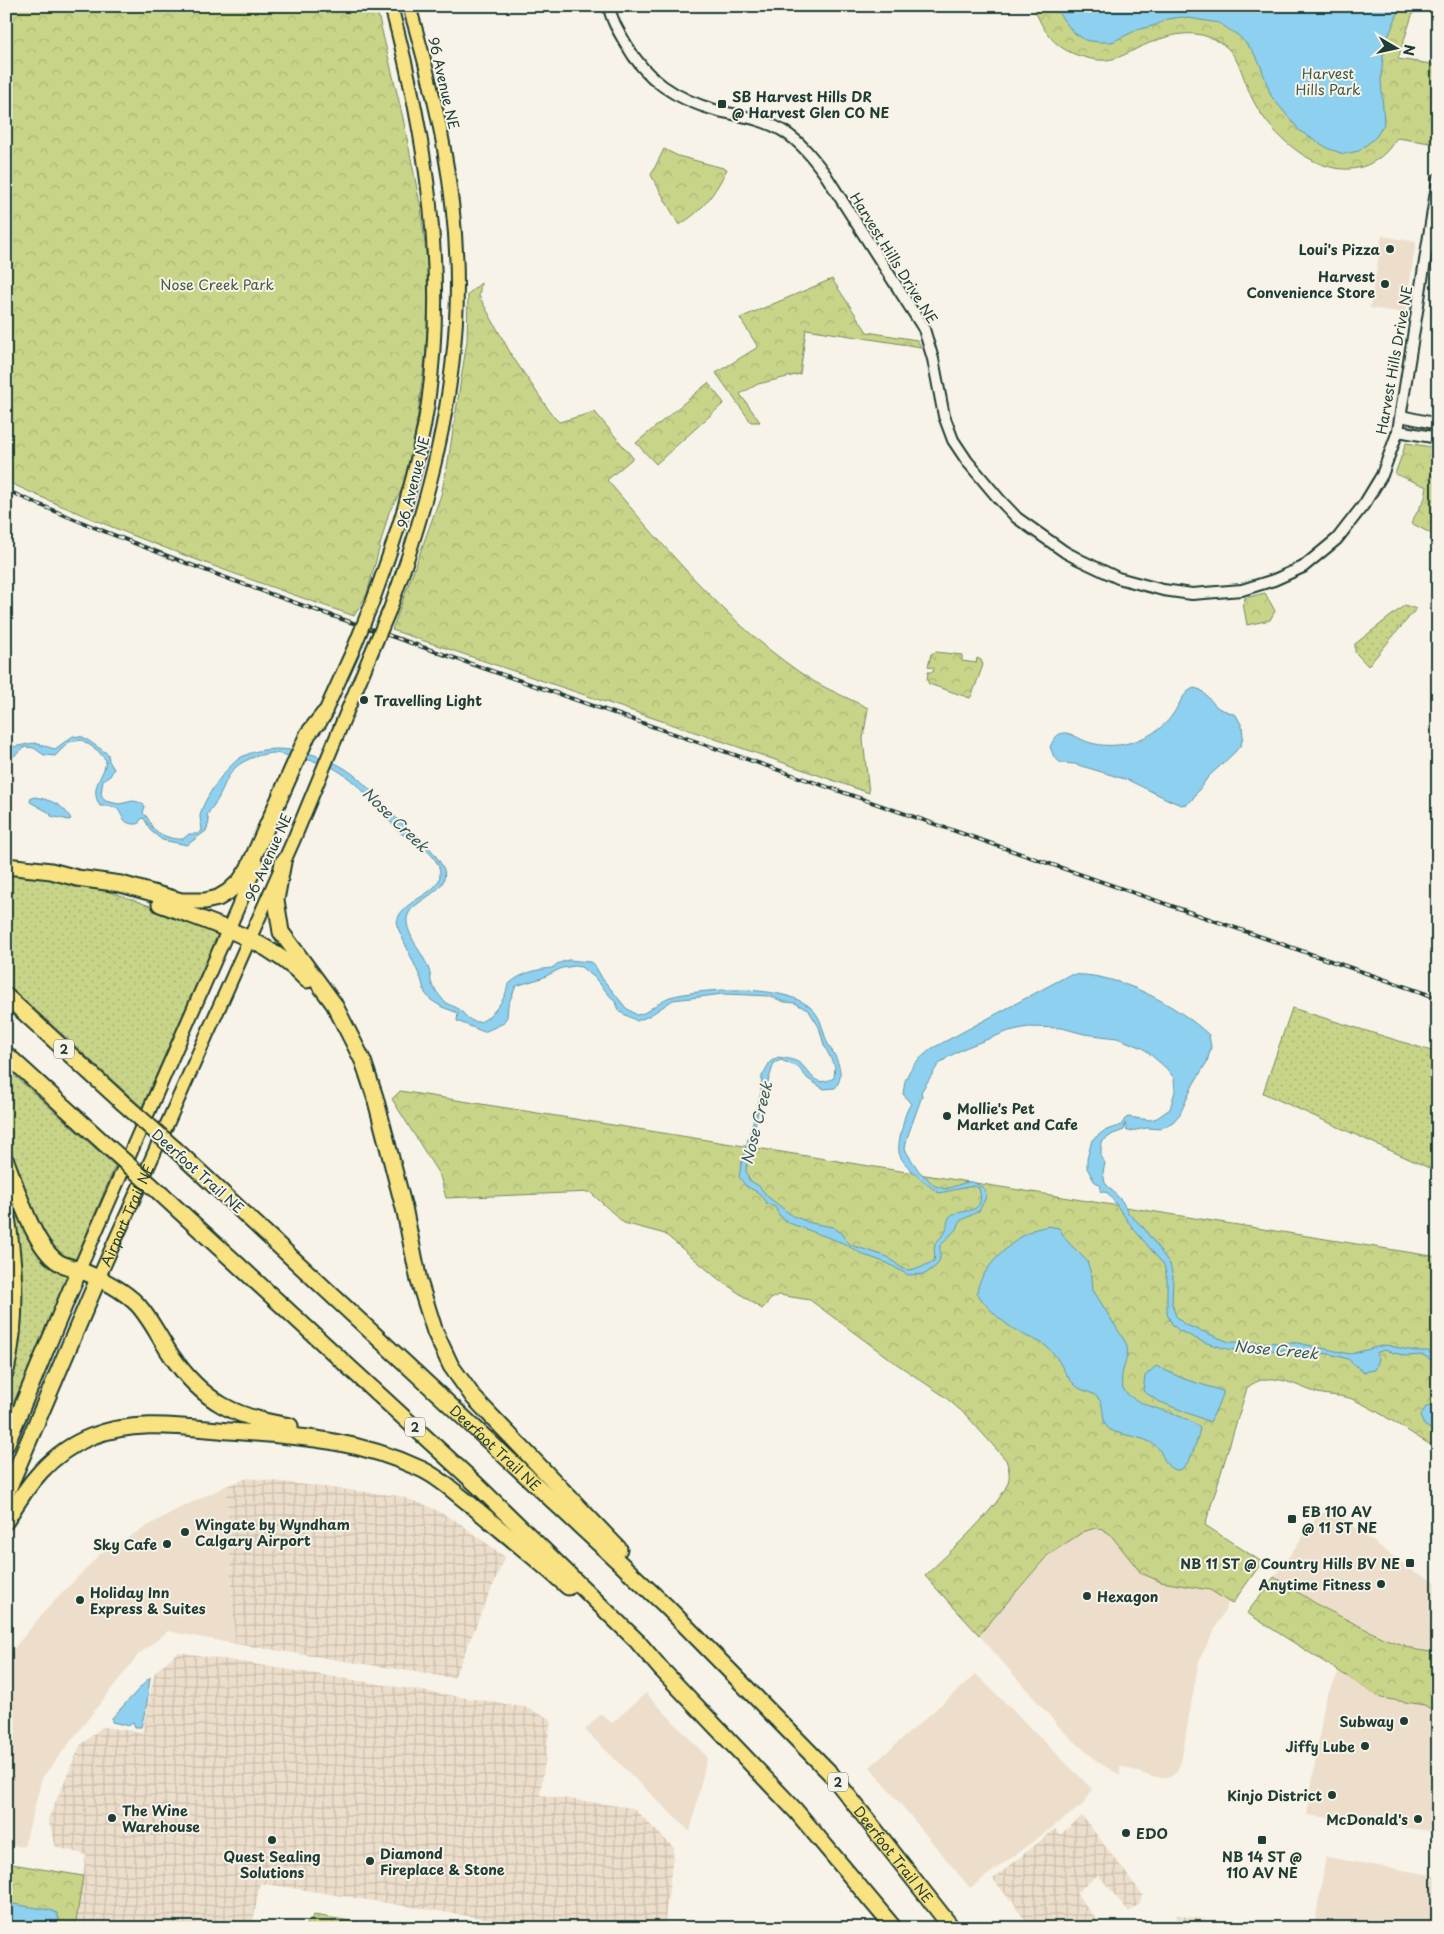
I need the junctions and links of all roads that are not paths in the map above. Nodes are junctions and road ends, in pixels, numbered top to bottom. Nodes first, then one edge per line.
1 (391, 6) edge
2 (410, 6) edge
3 (609, 6) edge
4 (428, 70) junction
5 (409, 75) junction
6 (1438, 180) edge
7 (1400, 416) junction
8 (1438, 424) edge
9 (1398, 431) junction
10 (1438, 438) edge
11 (324, 714) joint
12 (283, 799) junction
13 (283, 862) junction
14 (6, 866) edge
15 (100, 882) junction
16 (228, 929) junction
17 (248, 938) junction
18 (6, 996) edge
19 (349, 1030) junction
20 (6, 1054) edge
21 (6, 1161) edge
22 (6, 1211) edge
23 (79, 1270) junction
24 (98, 1279) junction
25 (6, 1372) edge
26 (6, 1445) edge
27 (422, 1470) junction
28 (6, 1494) edge
29 (6, 1521) edge
30 (666, 1606) junction
31 (661, 1668) junction
32 (894, 1928) edge
33 (952, 1928) edge

1 - 5 main road, 96 Avenue NE
2 - 4 main road, 96 Avenue NE
3 - 9 street, Harvest Hills Drive NE
4 - 5 main road
4 - 13 main road, 96 Avenue NE, bridge
5 - 11 main road, 96 Avenue NE, bridge
6 - 7 street, Harvest Hills Drive NE
7 - 8 street
7 - 9 street, Harvest Hills Drive NE
9 - 10 street
11 - 12 highway
12 - 15 highway
12 - 16 main road, 96 Avenue NE
13 - 17 main road, 96 Avenue NE
13 - 19 highway
14 - 15 highway
15 - 16 highway
16 - 17 highway
16 - 23 main road, Airport Trail NE
17 - 19 highway
17 - 24 main road, Airport Trail NE
18 - 30 highway, Deerfoot Trail NE / 2, bridge
19 - 30 highway
20 - 31 highway, 2, bridge
21 - 23 highway
22 - 25 highway
23 - 24 highway
23 - 26 highway, Airport Trail NE
24 - 27 highway
24 - 28 highway, Airport Trail NE
27 - 29 highway
27 - 31 highway
30 - 33 highway, Deerfoot Trail NE / 2
31 - 32 highway, 2

